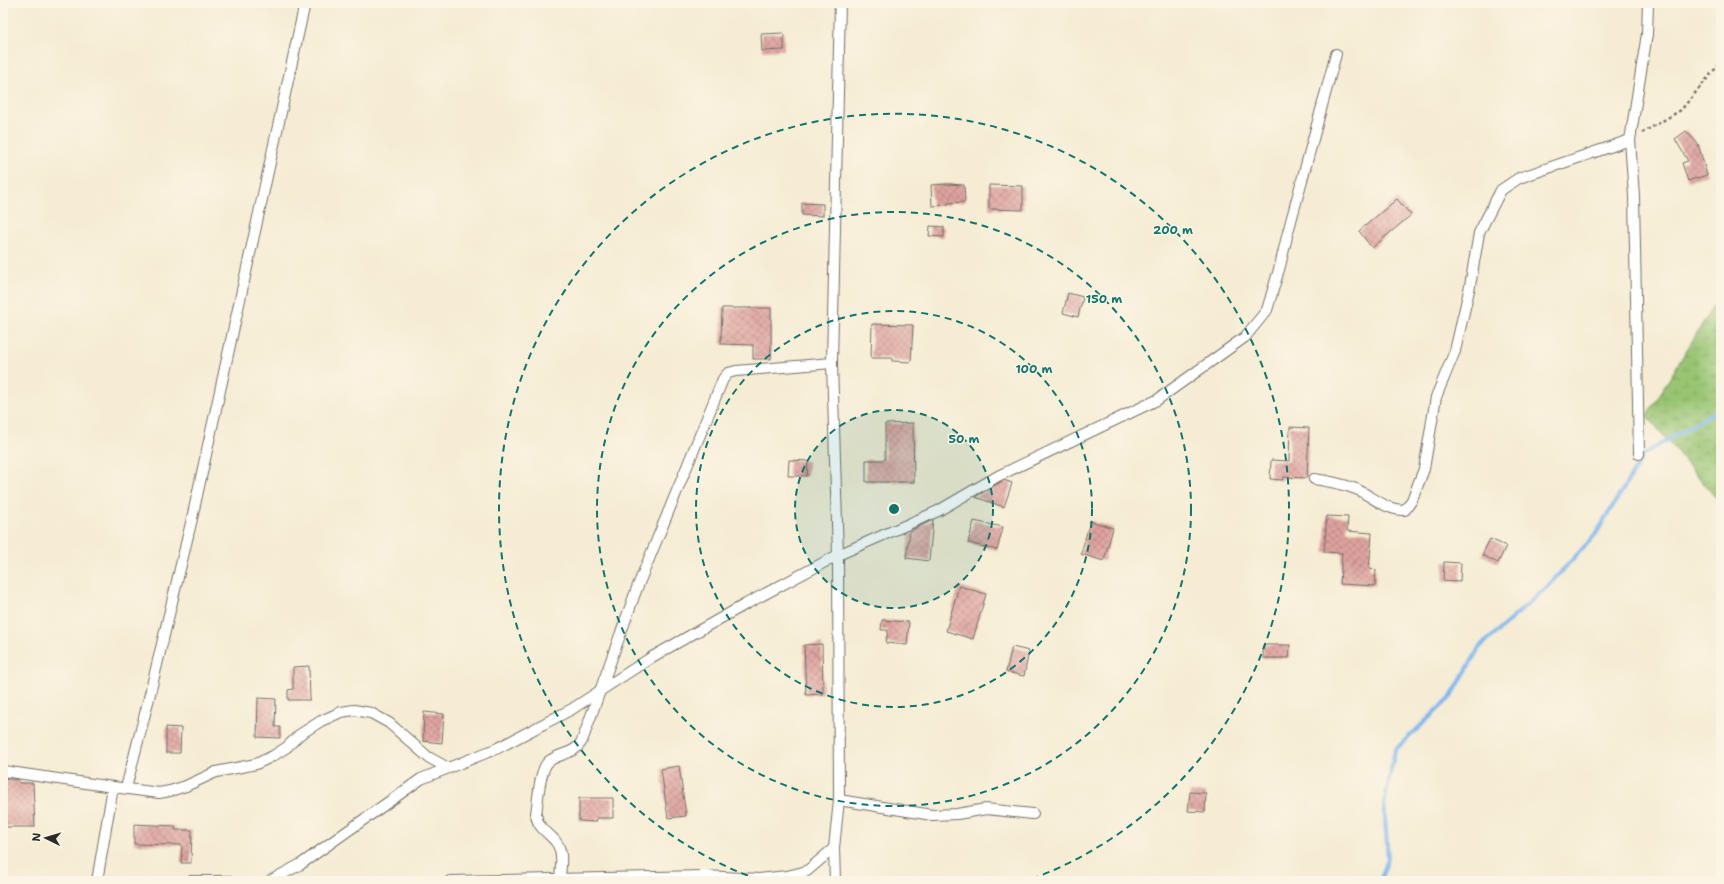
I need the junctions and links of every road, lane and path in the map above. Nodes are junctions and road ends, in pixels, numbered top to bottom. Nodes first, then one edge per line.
1 (305, 3) edge
2 (840, 3) edge
3 (1648, 3) edge
4 (1336, 54) dead end
5 (1721, 62) edge
6 (1630, 140) junction
7 (832, 363) junction
8 (1639, 454) dead end
9 (1314, 479) dead end
10 (838, 554) junction
11 (599, 691) junction
12 (448, 768) junction
13 (3, 771) edge
14 (113, 787) junction
15 (126, 788) junction
16 (839, 800) junction
17 (1033, 814) dead end
18 (834, 848) junction
19 (560, 880) edge
20 (97, 881) edge
21 (191, 881) edge
22 (229, 881) edge
23 (270, 881) edge
24 (450, 881) edge
25 (835, 881) edge

1 - 15 street
2 - 7 street
3 - 6 street
4 - 10 street
5 - 6 path
6 - 8 street
6 - 9 street
7 - 10 street
7 - 11 street
10 - 11 street
10 - 16 street
11 - 12 street
11 - 19 street
12 - 15 street
12 - 23 street
13 - 14 street
14 - 15 street
14 - 20 street
16 - 17 street
16 - 18 street
18 - 19 street
18 - 25 street
19 - 24 street
21 - 22 street

